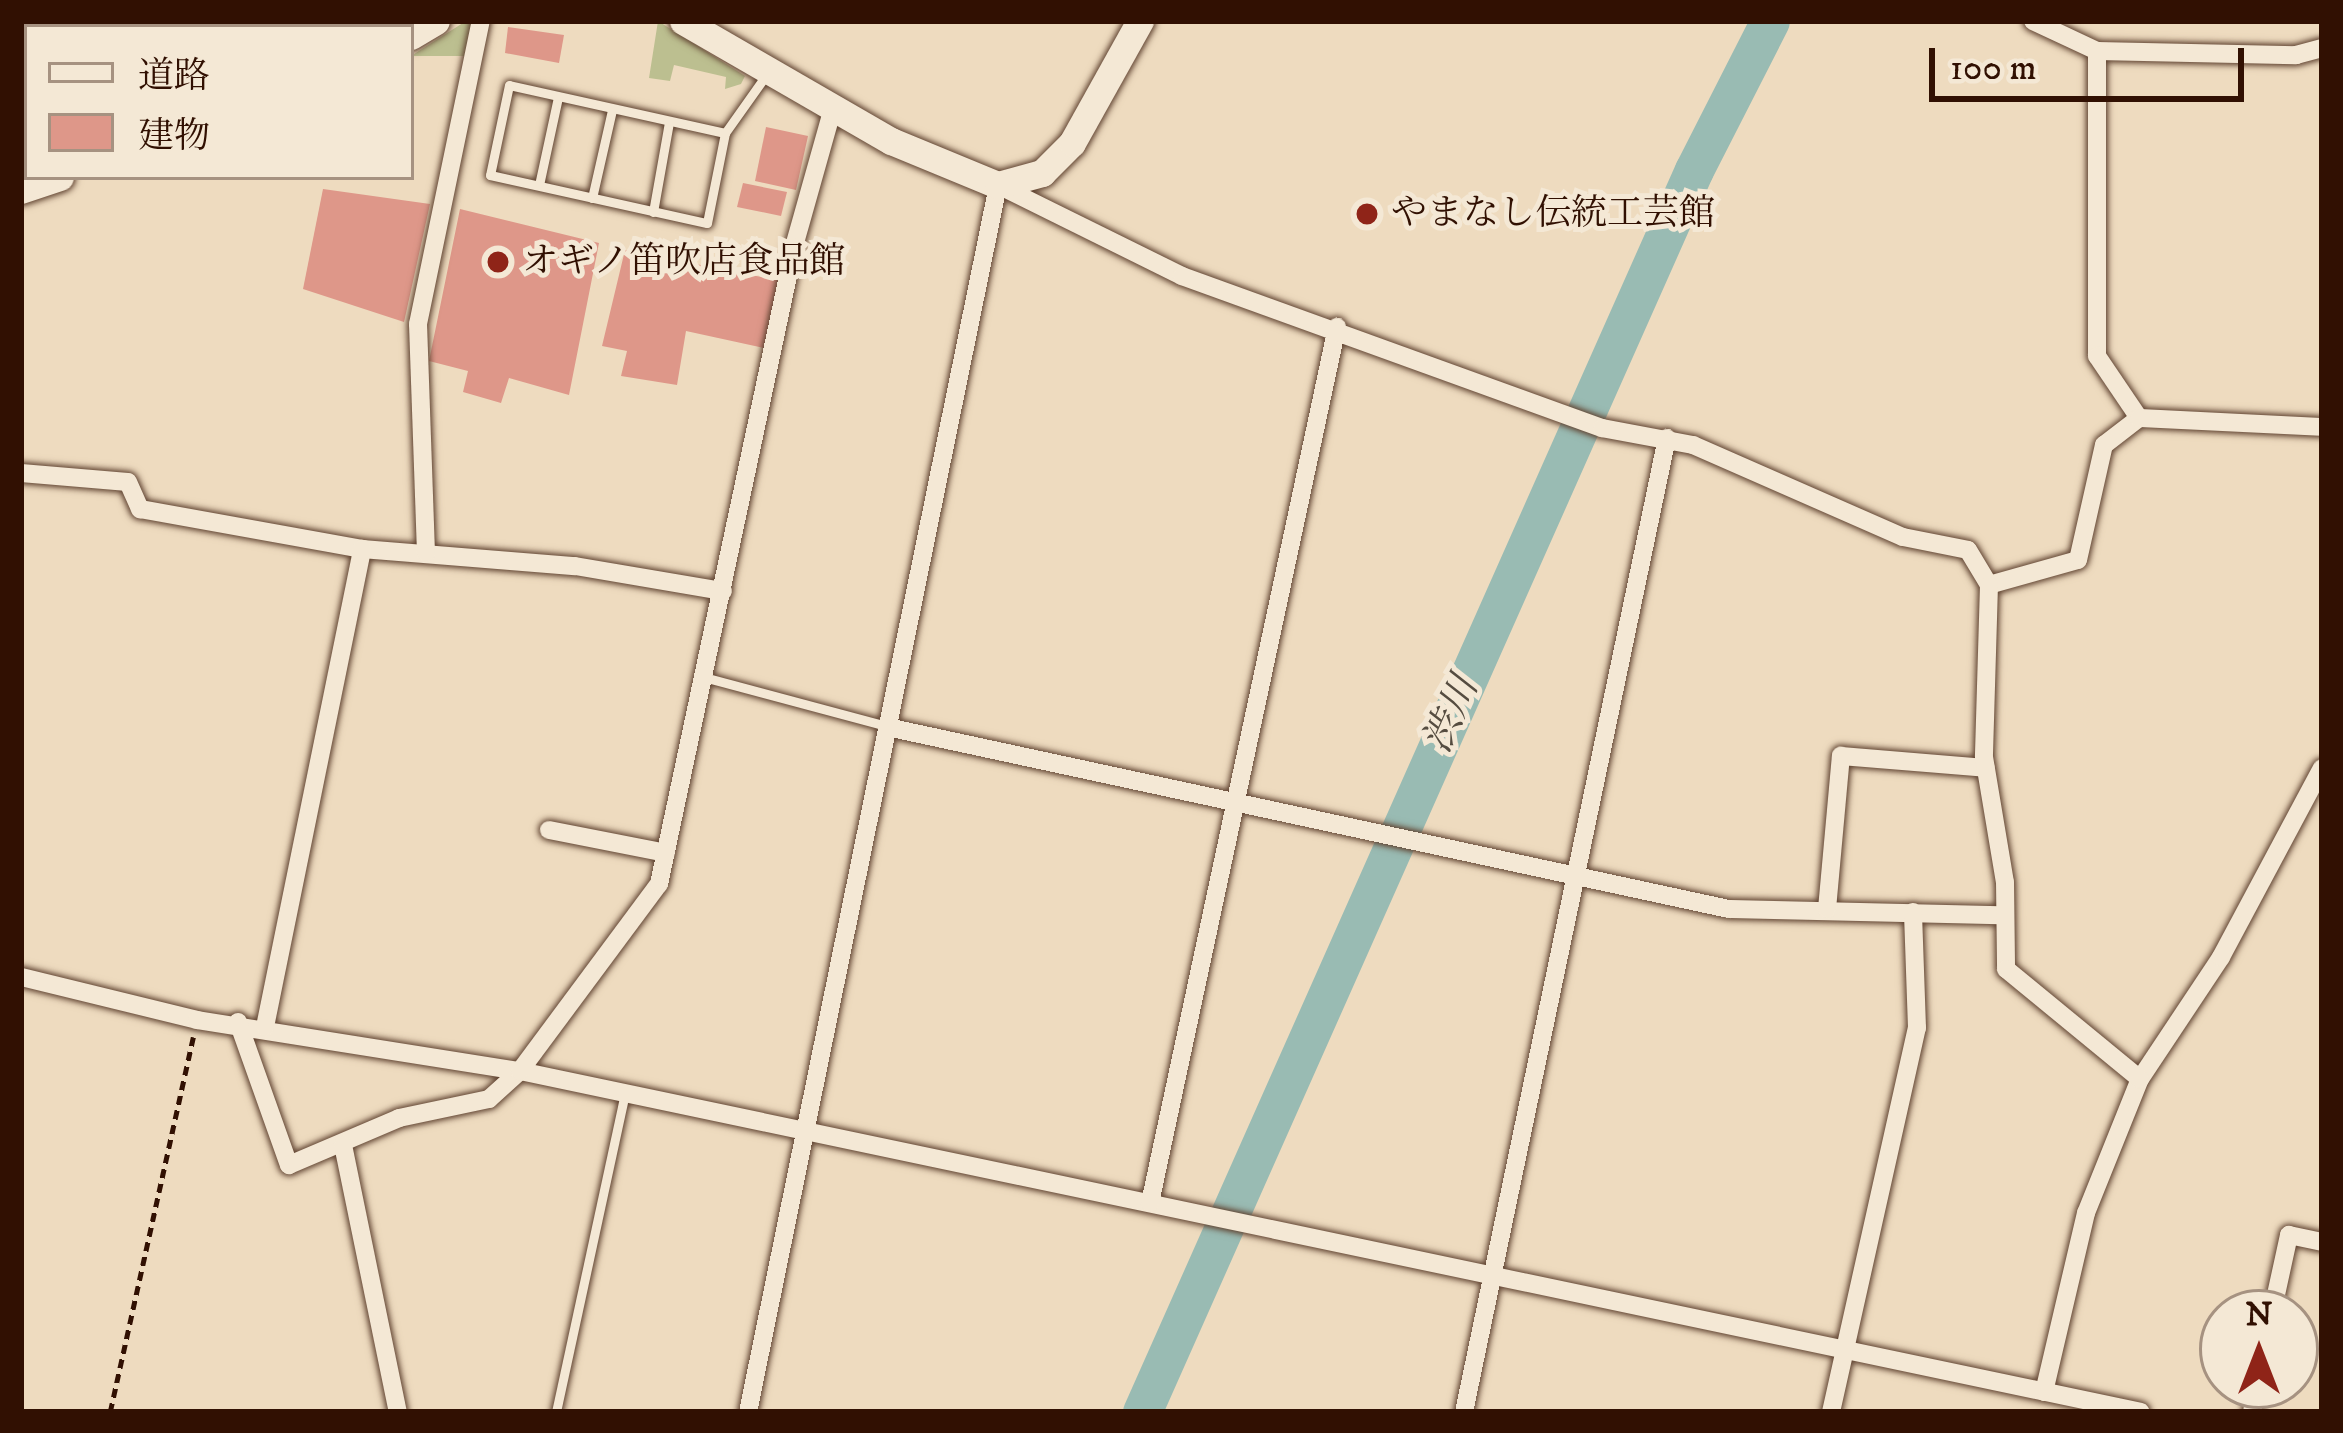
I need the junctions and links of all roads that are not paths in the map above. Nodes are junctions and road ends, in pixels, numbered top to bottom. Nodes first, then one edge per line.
1 (482, 21) edge
2 (683, 21) edge
3 (1140, 21) edge
4 (2033, 21) edge
5 (2322, 48) edge
6 (2097, 51) junction
7 (766, 75) junction
8 (558, 97) junction
9 (833, 108) junction
10 (612, 110) junction
11 (669, 122) junction
12 (725, 133) junction
13 (52, 180) edge
14 (539, 185) junction
15 (998, 185) junction
16 (21, 190) edge
17 (592, 198) junction
18 (653, 212) junction
19 (1337, 327) junction
20 (2139, 418) junction
21 (2322, 427) edge
22 (1667, 438) junction
23 (21, 473) edge
24 (362, 549) junction
25 (426, 553) junction
26 (1990, 585) junction
27 (723, 591) junction
28 (700, 676) junction
29 (887, 727) junction
30 (1986, 768) junction
31 (2322, 768) edge
32 (1236, 805) junction
33 (550, 830) dead end
34 (666, 853) junction
35 (1577, 874) junction
36 (1828, 909) junction
37 (1913, 913) junction
38 (2002, 915) junction
39 (21, 976) edge
40 (238, 1022) junction
41 (265, 1027) junction
42 (520, 1071) junction
43 (2140, 1079) junction
44 (625, 1092) junction
45 (807, 1130) junction
46 (343, 1145) junction
47 (1150, 1203) junction
48 (2322, 1242) edge
49 (1491, 1276) junction
50 (2277, 1289) edge
51 (1844, 1351) junction
52 (2044, 1392) junction
53 (398, 1412) edge
54 (556, 1412) edge
55 (748, 1412) edge
56 (1464, 1412) edge
57 (1832, 1412) edge
58 (2141, 1412) edge

1 - 25 street
2 - 7 main road
3 - 15 main road
4 - 6 street
5 - 6 street
6 - 20 street
7 - 9 main road
7 - 12 lane
8 - 10 lane
8 - 14 lane
8 - 14 lane
9 - 15 main road
9 - 27 street
10 - 11 lane
10 - 17 lane
11 - 12 lane
11 - 18 lane
12 - 18 lane
13 - 16 main road
14 - 17 lane
15 - 19 street
15 - 29 street
17 - 18 lane
19 - 22 street
19 - 32 street
20 - 21 street
20 - 26 street
22 - 26 street
22 - 35 street
23 - 24 street
24 - 25 street
24 - 41 street
25 - 27 street
26 - 30 street
27 - 28 street
28 - 29 lane
28 - 34 street
29 - 32 street
29 - 45 street
30 - 36 street
30 - 38 street
31 - 43 street
32 - 35 street
32 - 47 street
33 - 34 street
34 - 42 street
35 - 36 street
35 - 49 street
36 - 37 street
37 - 38 street
37 - 51 street
38 - 43 street
39 - 40 street
40 - 41 street
40 - 46 street
41 - 42 street
42 - 44 street
42 - 46 street
43 - 52 street
44 - 45 street
44 - 54 lane
45 - 47 street
45 - 55 street
46 - 53 street
47 - 49 street
48 - 50 street
49 - 51 street
49 - 56 street
51 - 52 street
51 - 57 street
52 - 58 street

